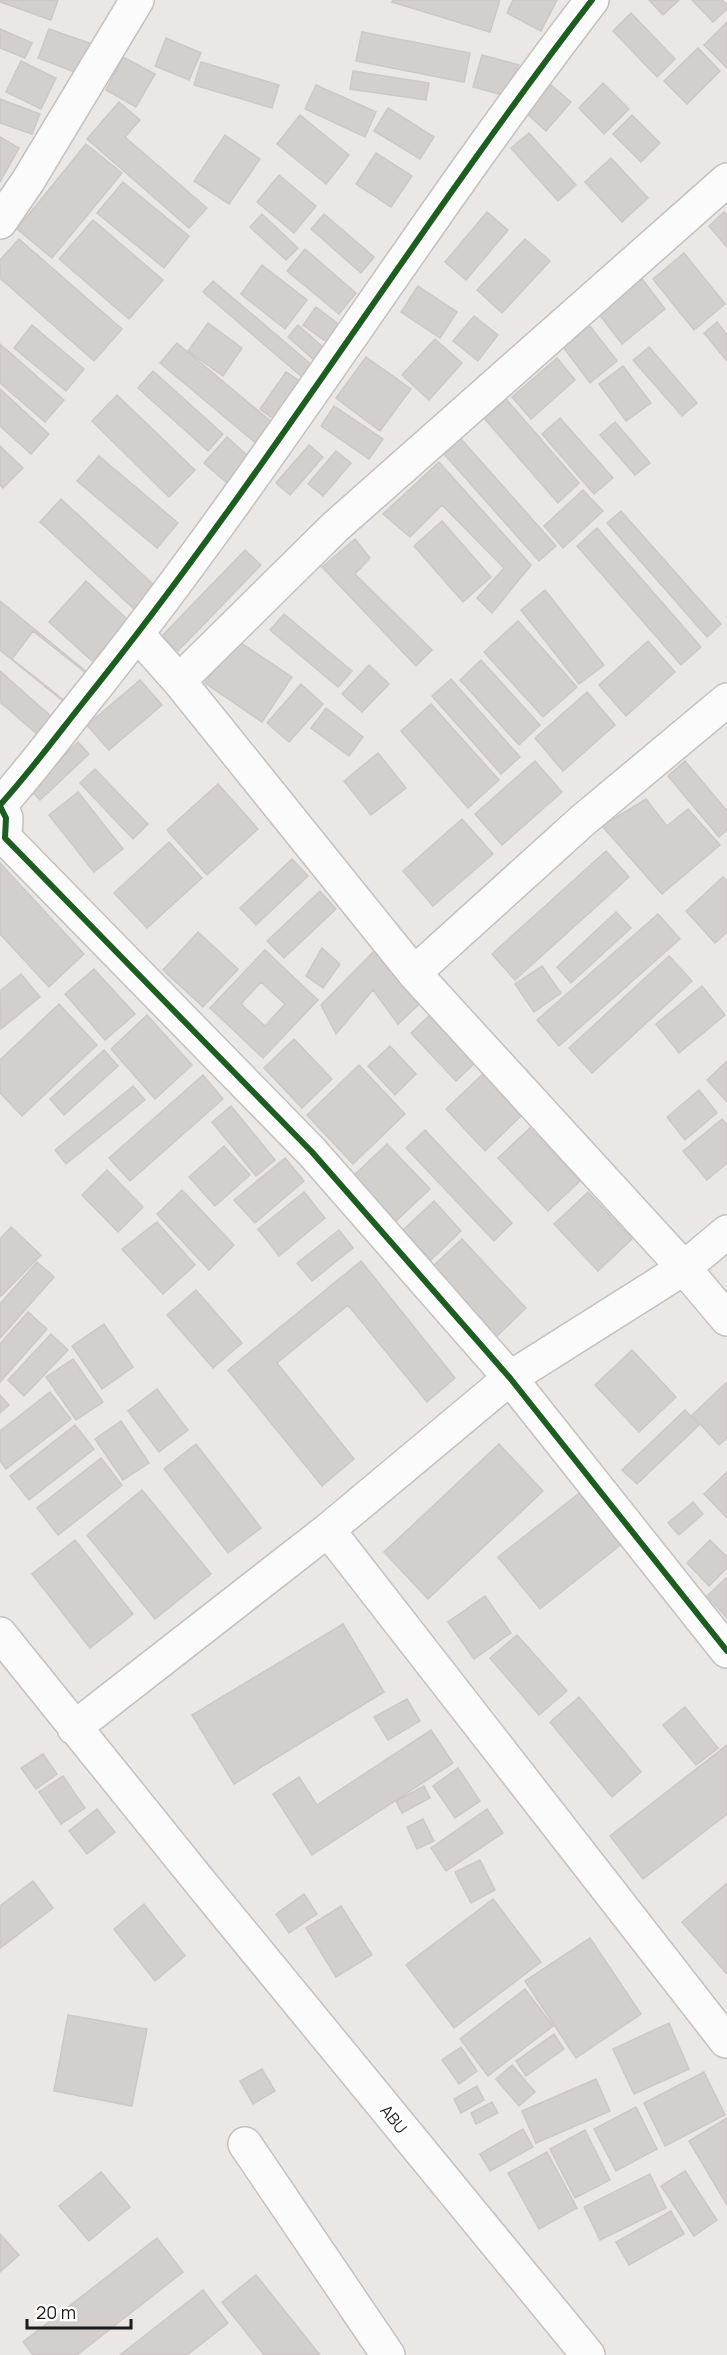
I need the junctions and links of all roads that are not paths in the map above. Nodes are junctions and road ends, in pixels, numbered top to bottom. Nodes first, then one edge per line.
1 (137, 0) edge
2 (592, 0) edge
3 (727, 180) edge
4 (0, 222) edge
5 (138, 635) junction
6 (179, 681) junction
7 (727, 700) edge
8 (2, 812) edge
9 (414, 973) junction
10 (727, 1232) edge
11 (684, 1268) junction
12 (727, 1319) edge
13 (510, 1378) junction
14 (328, 1530) junction
15 (0, 1634) edge
16 (727, 1651) edge
17 (74, 1728) junction
18 (726, 2041) edge
19 (244, 2144) dead end
20 (388, 2355) edge
21 (588, 2355) edge

1 - 4 street
2 - 5 street
3 - 6 street
5 - 6 street
5 - 8 street
6 - 9 street
7 - 9 street
8 - 13 street
9 - 11 street
10 - 11 street
11 - 12 street
11 - 13 street
13 - 14 street
13 - 16 street
14 - 17 street
14 - 18 street
15 - 17 street, ABU
17 - 21 street, ABU
19 - 20 street

